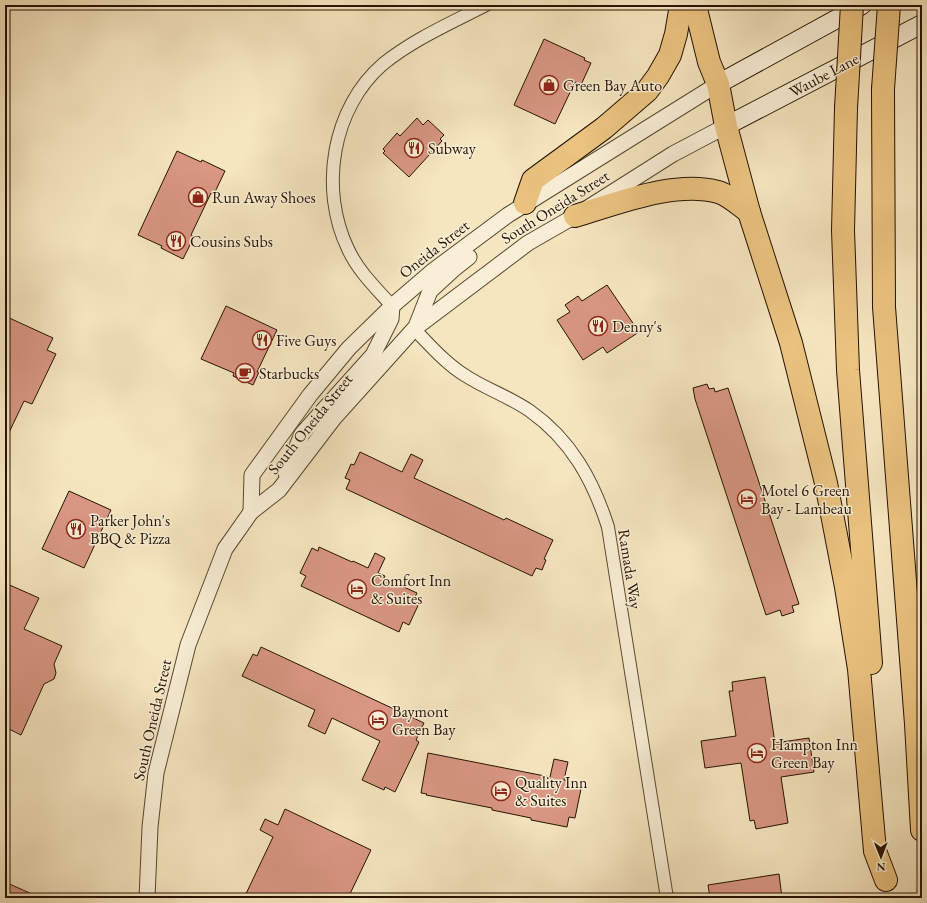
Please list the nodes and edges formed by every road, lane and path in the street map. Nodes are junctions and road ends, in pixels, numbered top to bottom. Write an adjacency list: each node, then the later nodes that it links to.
1 (486, 5): 13 (street)
2 (681, 5): 10 (highway)
3 (695, 5): 8 (highway)
4 (852, 5): 18 (highway, bridge)
5 (863, 5): 8 (main road)
6 (889, 5): 17 (highway, bridge)
7 (922, 24): 9 (main road, Waube Lane)
8 (718, 84): 9 (highway); 10 (street, Oneida Street)
9 (726, 126): 11 (highway); 12 (street, South Oneida Street)
10 (525, 203): 13 (street, Oneida Street); 14 (street)
11 (749, 212): 12 (highway); 18 (highway)
12 (575, 216): 14 (street, South Oneida Street)
13 (392, 306): 15 (street); 16 (street, Oneida Street)
14 (414, 329): 15 (street, South Oneida Street); 20 (street, Ramada Way)
15 (279, 490): 16 (street, South Oneida Street)
16 (251, 512): 19 (street, South Oneida Street)
17 (922, 830)
18 (886, 889)
19 (147, 898)
20 (667, 898)

